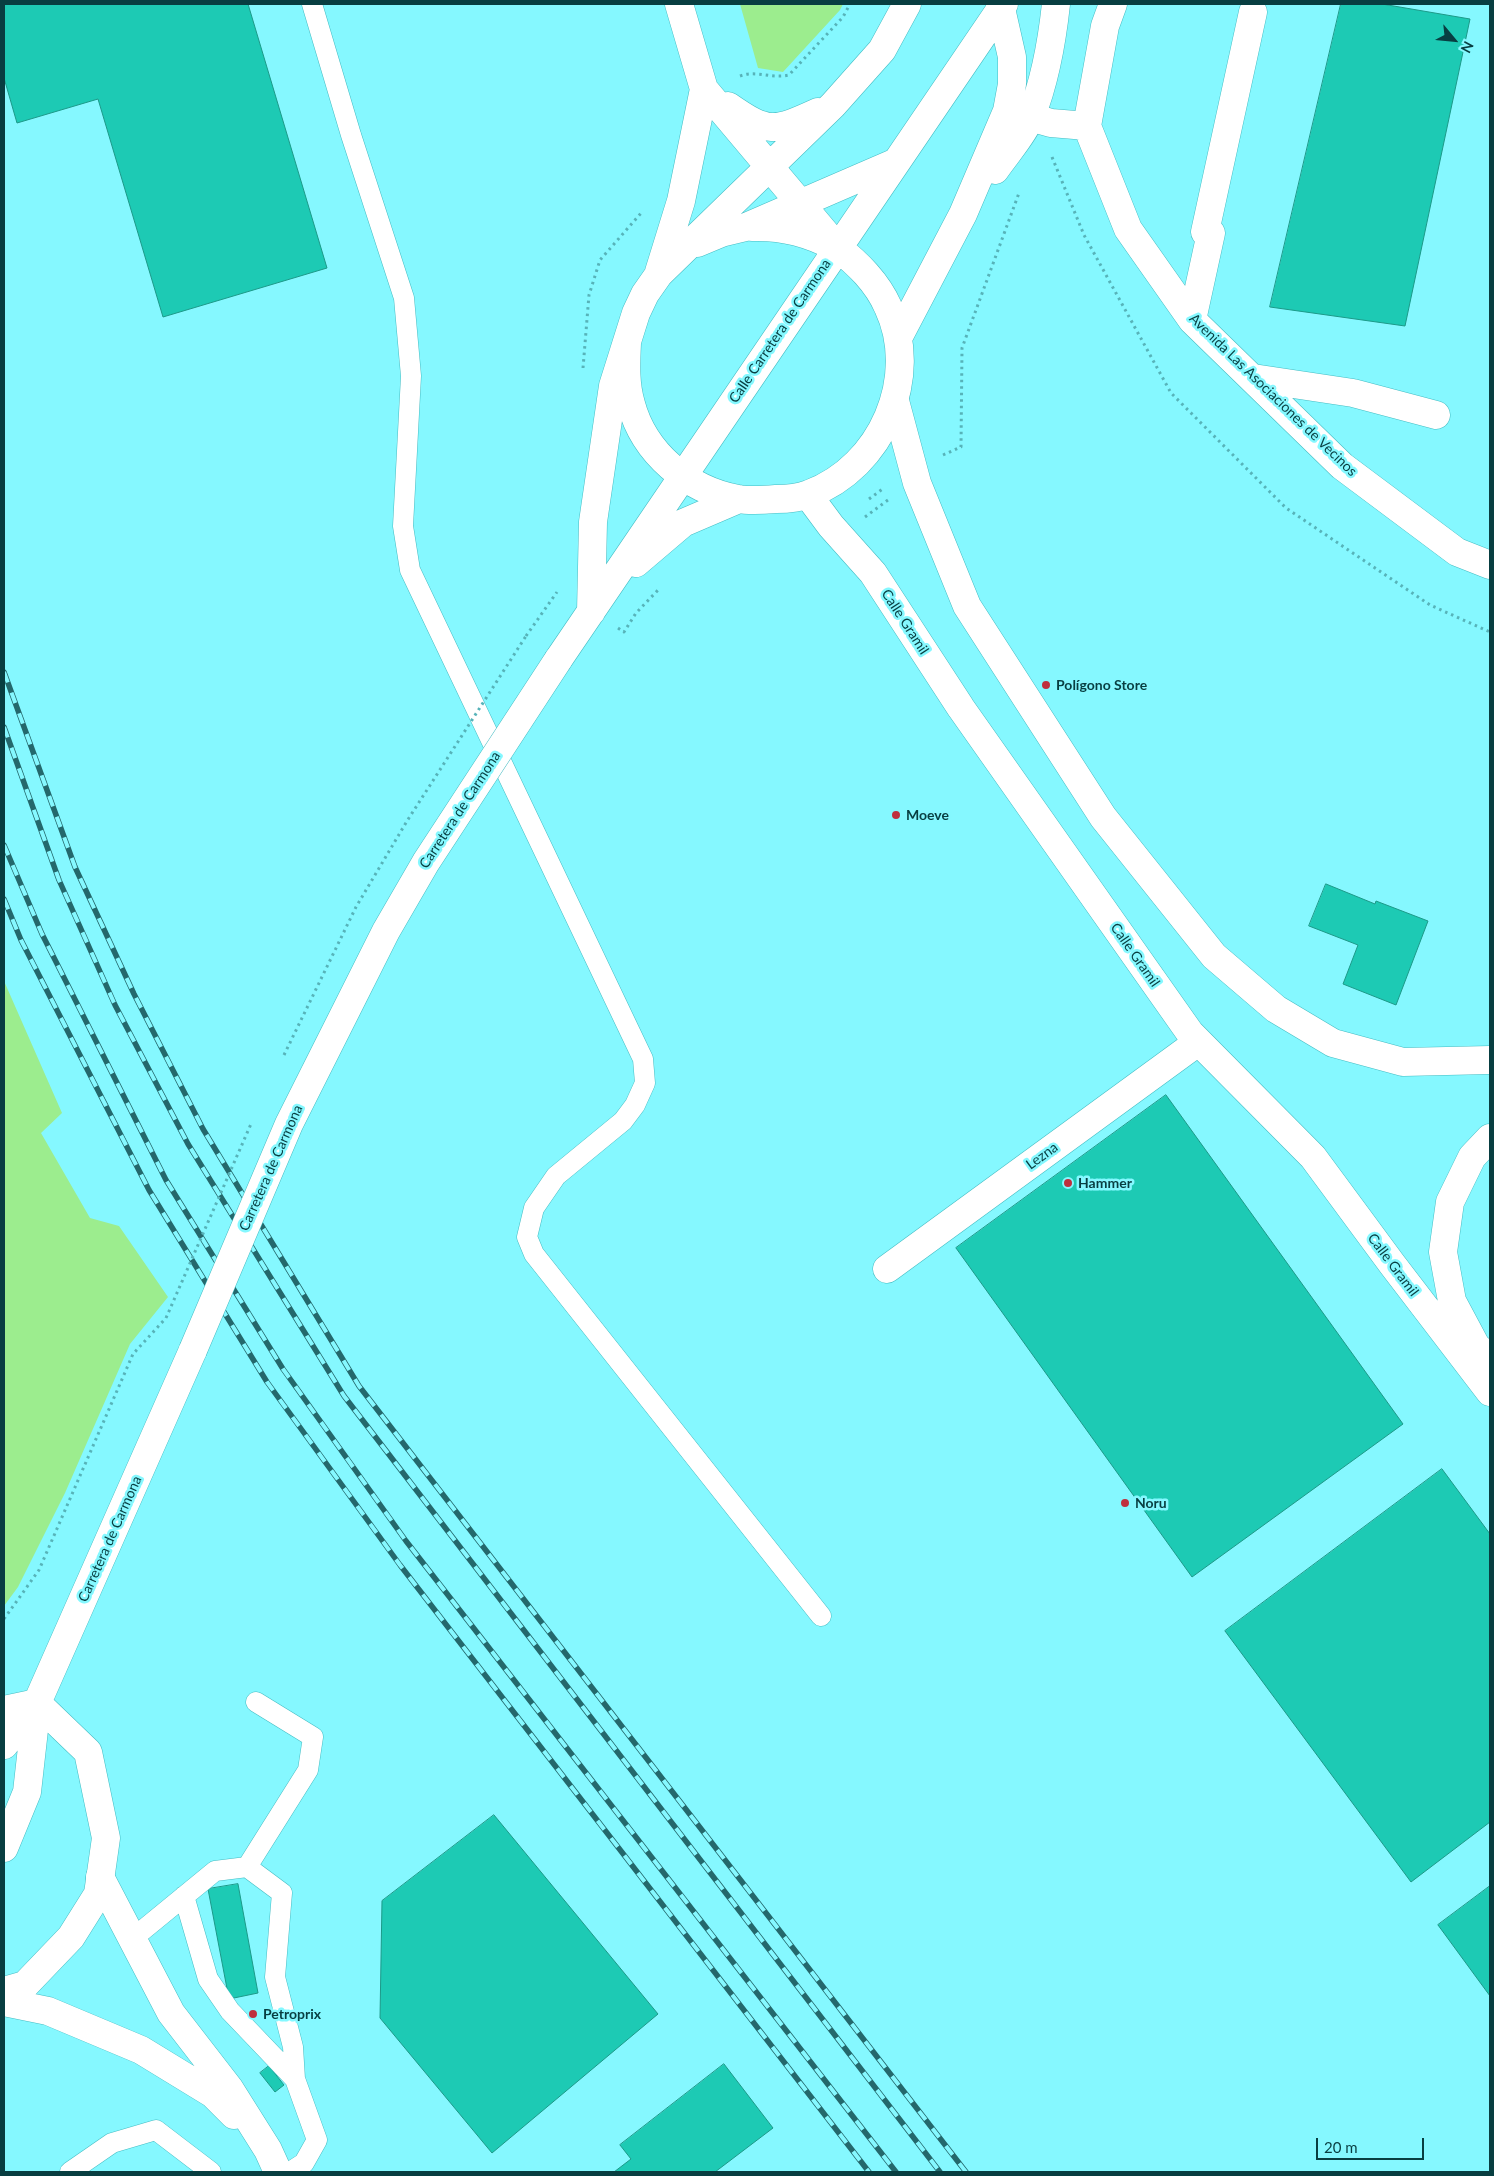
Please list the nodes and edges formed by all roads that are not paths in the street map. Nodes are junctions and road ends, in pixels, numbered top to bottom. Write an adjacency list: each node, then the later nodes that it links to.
1 (312, 4): 37 (lane)
2 (679, 4): 8 (street)
3 (907, 4): 9 (street)
4 (1056, 4): 10 (street)
5 (1113, 4): 11 (street)
6 (1001, 5): 12 (street, Calle Carretera de Carmona); 15 (street)
7 (1253, 12): 19 (street)
8 (704, 89): 9 (street); 13 (street); 18 (street)
9 (833, 105): 13 (street)
10 (1030, 118): 11 (street); 15 (street)
11 (1087, 126): 19 (street, Avenida Las Asociaciones de Vecinos)
12 (894, 163): 14 (street); 17 (street, Calle Carretera de Carmona)
13 (769, 167): 14 (street); 18 (street)
14 (800, 203): 16 (street); 17 (street)
15 (963, 214): 20 (street)
16 (746, 227): 17 (street); 18 (street)
17 (837, 247): 20 (street); 25 (street, Calle Carretera de Carmona)
18 (659, 274): 21 (street)
19 (1192, 320): 22 (street, Avenida Las Asociaciones de Vecinos)
20 (898, 338): 23 (street)
21 (626, 344): 25 (street); 29 (street)
22 (1253, 378): 24 (street); 28 (street, Avenida Las Asociaciones de Vecinos)
23 (895, 401): 26 (street); 32 (street)
24 (1436, 415)
25 (682, 476): 27 (street); 29 (street, Calle Carretera de Carmona)
26 (808, 495): 27 (street); 31 (street, Calle Gramil)
27 (739, 499): 29 (street)
28 (1490, 565)
29 (598, 603): 30 (street, Calle Carretera de Carmona)
30 (558, 660): 39 (street, Carretera de Carmona, bridge)
31 (1198, 1042): 34 (street, Lezna); 35 (street, Calle Gramil)
32 (1490, 1060)
33 (1490, 1138): 35 (street)
34 (886, 1269)
35 (1476, 1353): 36 (street, Calle Gramil)
36 (1490, 1392)
37 (821, 1616)
38 (256, 1702): 43 (lane)
39 (37, 1703): 40 (street); 41 (street, Carretera de Carmona); 42 (street, Carretera de Carmona); 44 (street)
40 (4, 1710)
41 (4, 1744)
42 (4, 1848)
43 (247, 1868): 45 (lane); 49 (lane)
44 (100, 1877): 46 (street); 47 (street)
45 (184, 1896): 46 (lane); 49 (lane)
46 (132, 1939): 50 (street)
47 (4, 1991)
48 (4, 2002): 50 (street)
49 (296, 2079): 53 (lane)
50 (273, 2161)
51 (70, 2172): 52 (lane)
52 (211, 2172)
53 (290, 2172)

